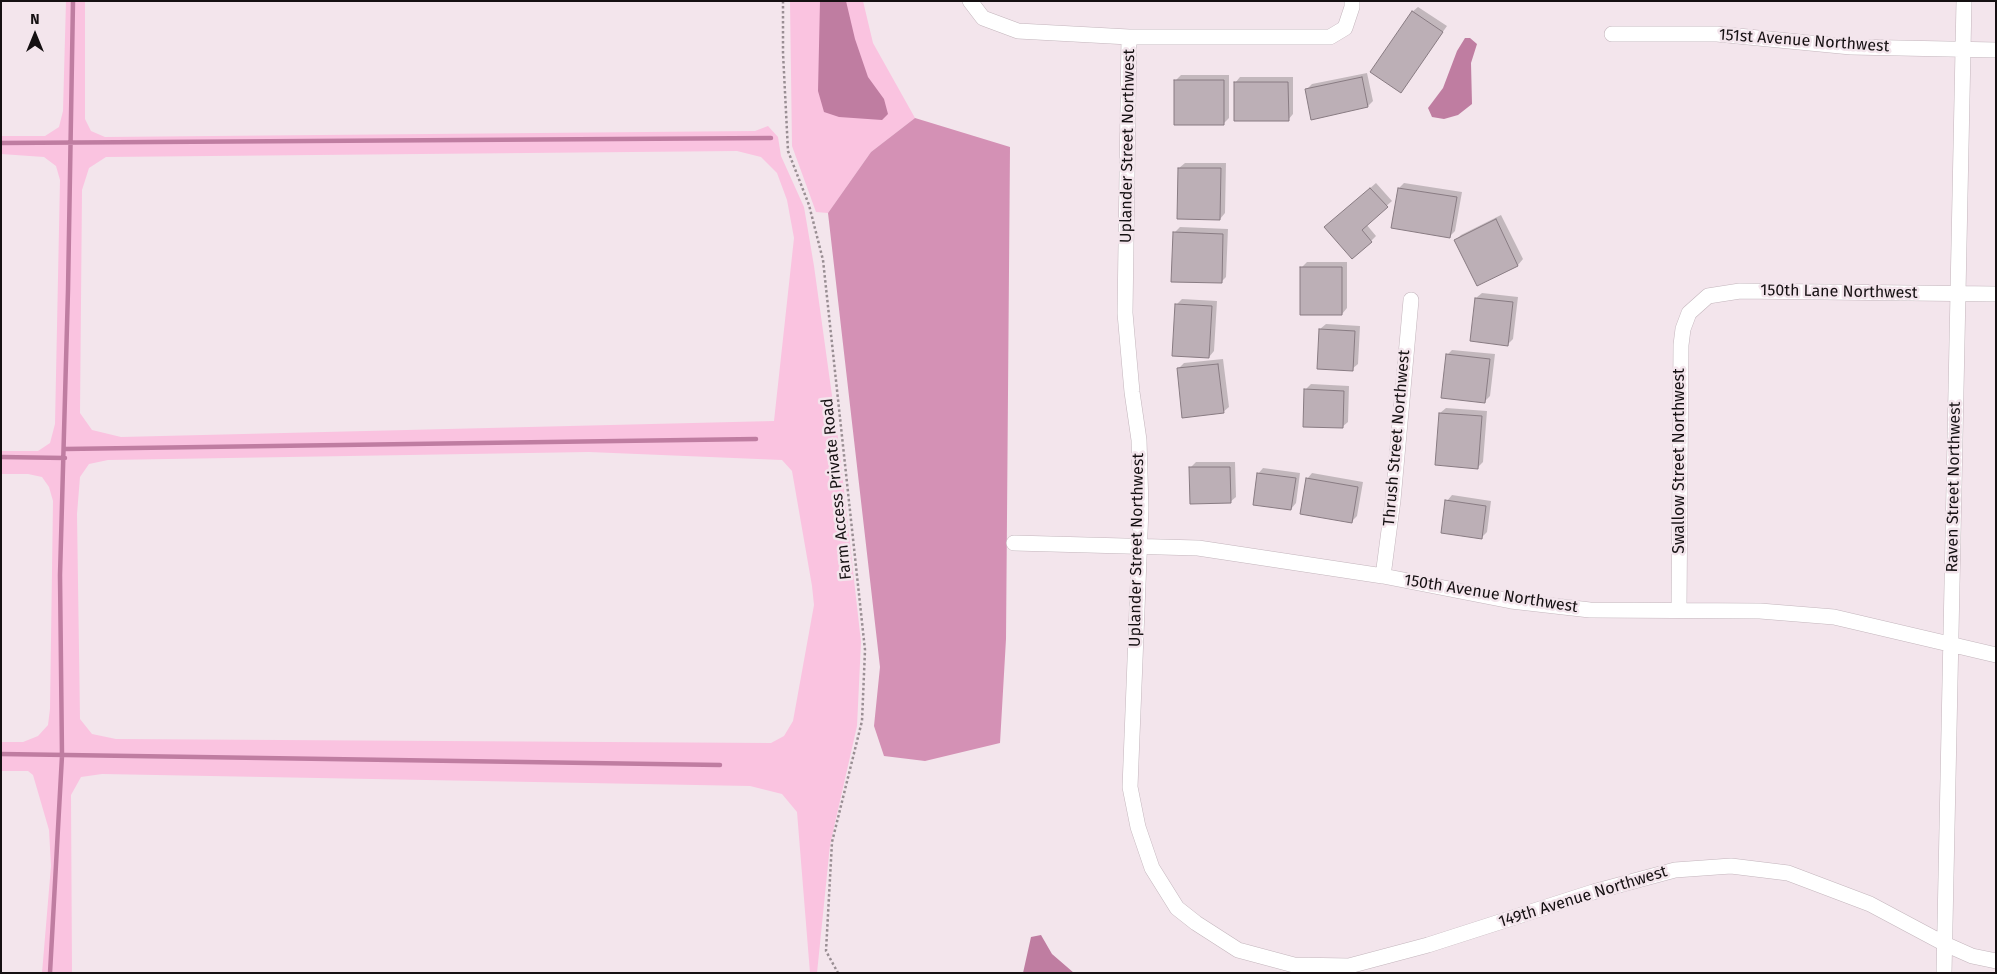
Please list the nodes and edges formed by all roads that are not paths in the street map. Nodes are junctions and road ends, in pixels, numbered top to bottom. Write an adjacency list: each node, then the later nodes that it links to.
1 (970, 1): 5 (street)
2 (1352, 1): 5 (street)
3 (1964, 1): 6 (street, Raven Street Northwest)
4 (1612, 34): 6 (street, 151st Avenue Northwest)
5 (1129, 37): 13 (street, Uplander Street Northwest)
6 (1963, 50): 7 (street, 151st Avenue Northwest); 8 (street, Raven Street Northwest)
7 (1996, 50)
8 (1957, 294): 9 (street, 150th Lane Northwest); 11 (street, 150th Lane Northwest); 16 (street, Raven Street Northwest)
9 (1996, 294)
10 (1411, 300): 14 (street, Thrush Street Northwest)
11 (1689, 313): 15 (street, Swallow Street Northwest)
12 (1014, 543): 13 (street, 150th Avenue Northwest)
13 (1139, 546): 14 (street, 150th Avenue Northwest); 18 (street, Uplander Street Northwest)
14 (1383, 576): 15 (street, 150th Avenue Northwest)
15 (1679, 610): 16 (street, 150th Avenue Northwest)
16 (1951, 646): 17 (street, 150th Avenue Northwest); 19 (street, Raven Street Northwest)
17 (1996, 655)
18 (1196, 923): 19 (street, 149th Avenue Northwest)
19 (1945, 944): 20 (street, 149th Avenue Northwest); 21 (street, Raven Street Northwest)
20 (1996, 961)
21 (1944, 973)

